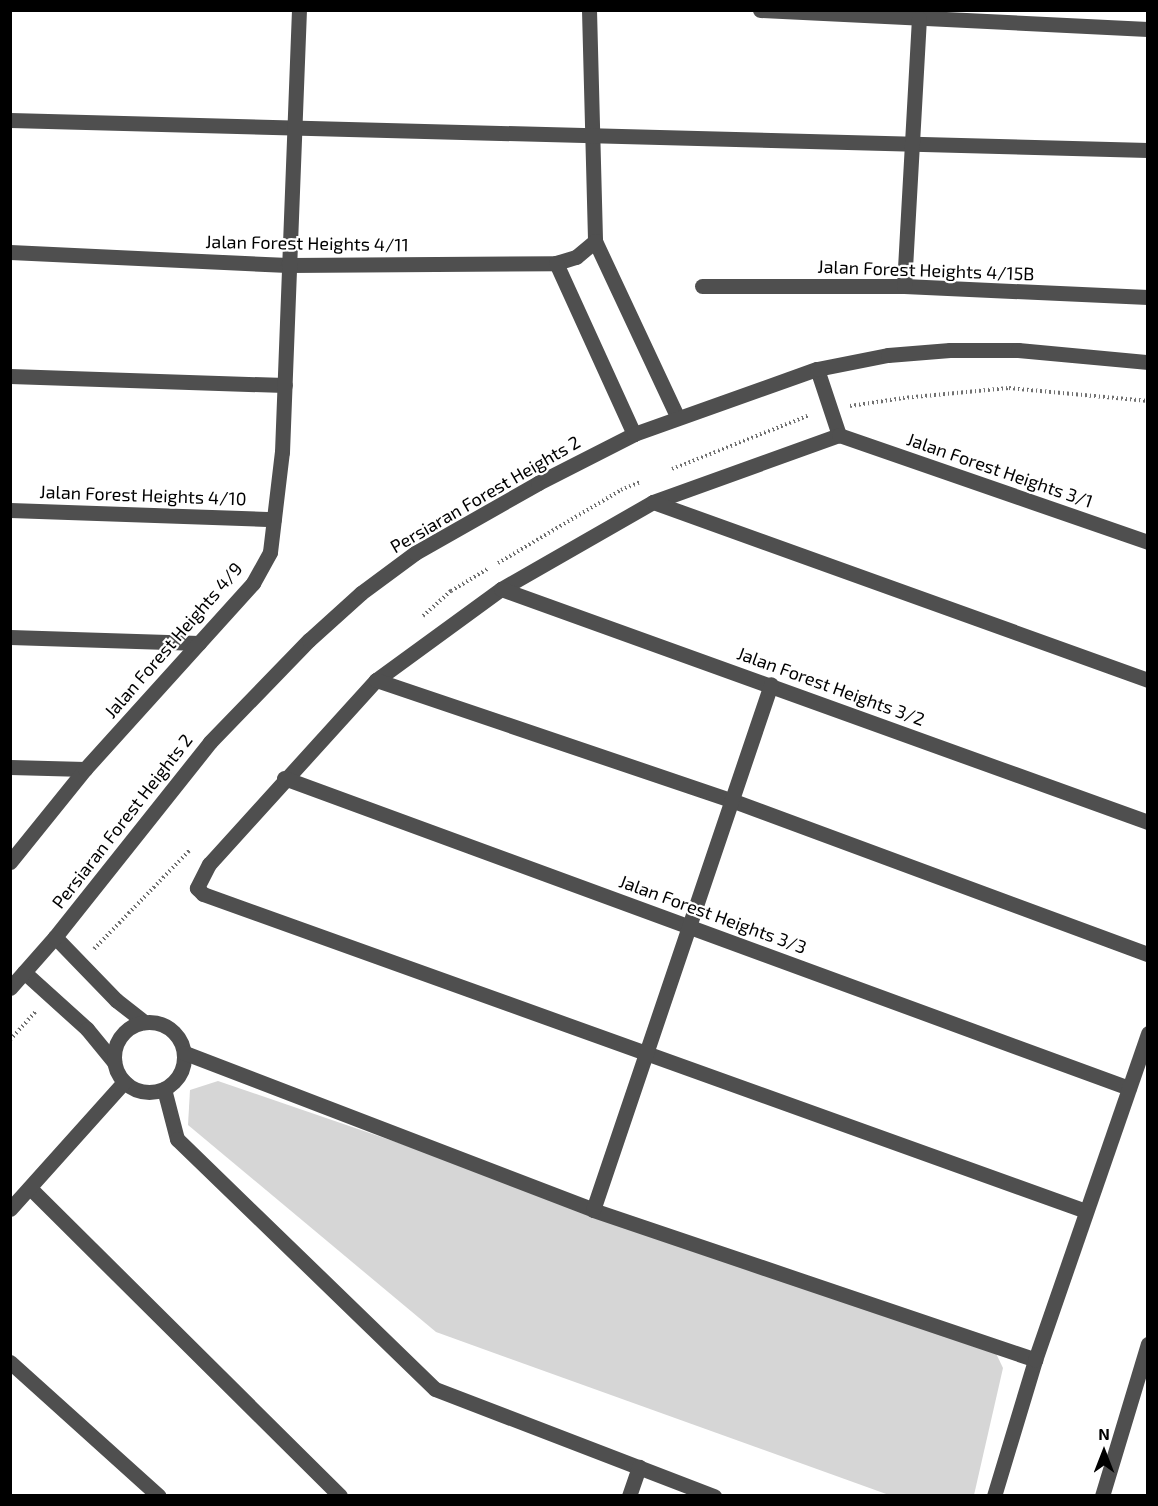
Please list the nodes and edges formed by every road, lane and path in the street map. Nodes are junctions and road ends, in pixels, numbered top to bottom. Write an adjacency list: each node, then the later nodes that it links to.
1 (299, 10): 7 (street, Jalan Forest Heights 4/9)
2 (589, 10): 8 (street)
3 (760, 10): 4 (street)
4 (919, 18): 5 (street); 9 (street)
5 (1148, 29)
6 (10, 120): 7 (street)
7 (293, 128): 8 (street); 14 (street, Jalan Forest Heights 4/9)
8 (591, 135): 9 (street); 11 (street)
9 (912, 143): 10 (street); 16 (street)
10 (1148, 150)
11 (595, 241): 13 (street, Jalan Forest Heights 4/11); 22 (street)
12 (10, 252): 14 (street, Jalan Forest Heights 4/11)
13 (556, 263): 14 (street, Jalan Forest Heights 4/11); 23 (street)
14 (288, 265): 21 (street, Jalan Forest Heights 4/9)
15 (702, 286): 16 (street, Jalan Forest Heights 4/15B)
16 (904, 286): 17 (street, Jalan Forest Heights 4/15B)
17 (1148, 297)
18 (1148, 362): 19 (street, Persiaran Forest Heights 2)
19 (818, 369): 22 (street, Persiaran Forest Heights 2); 24 (street)
20 (10, 376): 21 (street)
21 (285, 385): 27 (street, Jalan Forest Heights 4/9)
22 (678, 418): 23 (street, Persiaran Forest Heights 2)
23 (634, 434): 42 (street, Persiaran Forest Heights 2)
24 (839, 435): 25 (street); 28 (street, Jalan Forest Heights 3/1)
25 (653, 502): 29 (street); 33 (street)
26 (10, 510): 27 (street, Jalan Forest Heights 4/10)
27 (274, 519): 31 (street, Jalan Forest Heights 4/9)
28 (1148, 542)
29 (501, 589): 32 (street); 34 (street, Jalan Forest Heights 3/2)
30 (10, 637): 31 (street)
31 (199, 643): 36 (street, Jalan Forest Heights 4/9)
32 (376, 680): 37 (street); 38 (street)
33 (1148, 680)
34 (771, 684): 38 (street); 39 (street, Jalan Forest Heights 3/2)
35 (10, 767): 36 (street)
36 (85, 769): 40 (street, Jalan Forest Heights 4/9)
37 (284, 778): 41 (street, Jalan Forest Heights 3/3); 49 (street)
38 (731, 800): 41 (street); 43 (street)
39 (1148, 822)
40 (10, 862)
41 (689, 926): 49 (street); 52 (street, Jalan Forest Heights 3/3)
42 (55, 937): 44 (street, Persiaran Forest Heights 2); 46 (street)
43 (1148, 954)
44 (24, 972): 45 (street, Persiaran Forest Heights 2); 50 (street)
45 (10, 988)
46 (144, 1022): 48 (street); 50 (street)
47 (1148, 1033): 52 (street)
48 (185, 1053): 53 (street); 56 (street)
49 (646, 1053): 56 (street); 57 (street)
50 (114, 1062): 51 (street)
51 (124, 1082): 53 (street); 54 (street)
52 (1129, 1088): 57 (street)
53 (164, 1089): 62 (street)
54 (30, 1188): 55 (street); 64 (street)
55 (10, 1209)
56 (593, 1210): 59 (street)
57 (1086, 1211): 59 (street)
58 (1148, 1344): 61 (street)
59 (1035, 1360): 67 (street)
60 (10, 1362): 63 (street)
61 (1144, 1366): 68 (street)
62 (639, 1467): 65 (street); 66 (street)
63 (159, 1496)
64 (340, 1496)
65 (629, 1496)
66 (714, 1496)
67 (994, 1496)
68 (1102, 1496)

